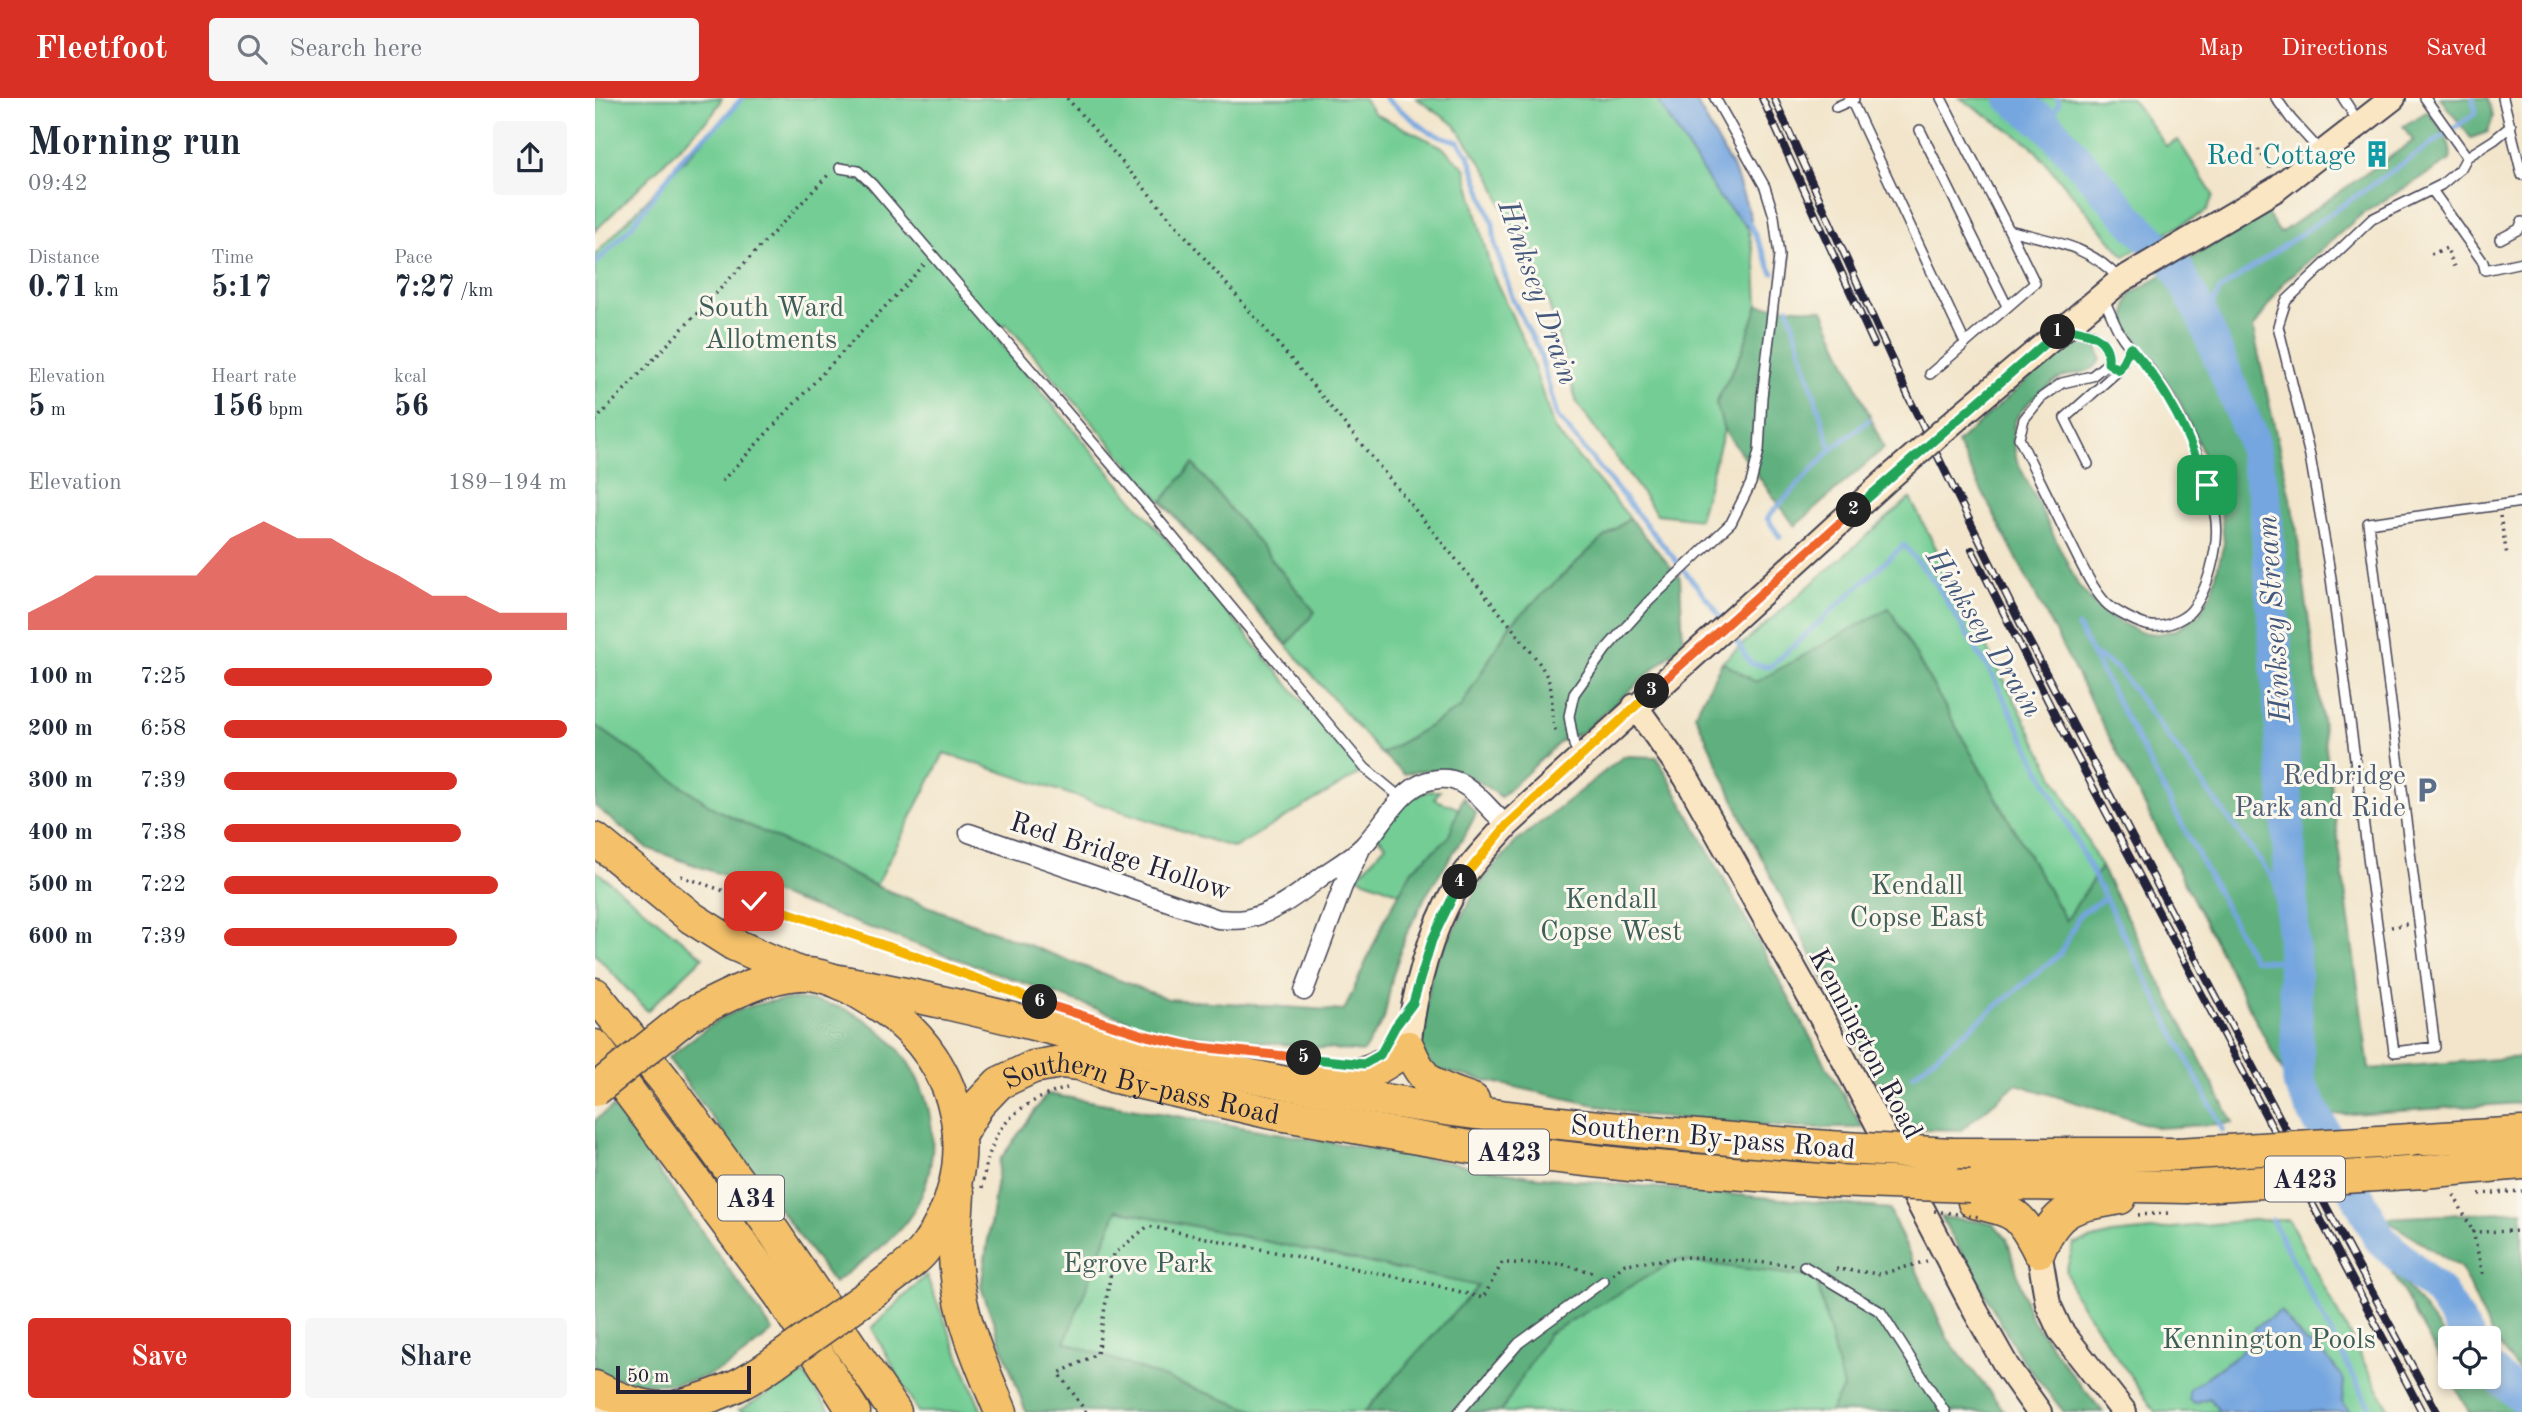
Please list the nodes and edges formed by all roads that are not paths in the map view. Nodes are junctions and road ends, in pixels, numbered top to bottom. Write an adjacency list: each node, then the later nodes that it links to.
1 (1715, 98): 33 (lane)
2 (1941, 98): 19 (lane)
3 (2276, 98): 13 (lane)
4 (2343, 98): 10 (lane)
5 (2393, 98): 10 (street)
6 (2503, 98): 11 (lane)
7 (1853, 99): 9 (lane); 25 (lane)
8 (2428, 102): 14 (lane)
9 (1836, 107)
10 (2360, 125): 13 (street)
11 (2511, 126): 14 (lane); 16 (lane)
12 (1920, 130): 23 (lane)
13 (2322, 154): 22 (street)
14 (2467, 157): 17 (lane)
15 (841, 169): 34 (lane)
16 (2522, 175)
17 (2432, 191): 21 (lane); 31 (lane)
18 (2522, 222): 20 (lane)
19 (2008, 230): 22 (lane); 23 (lane)
20 (2500, 239)
21 (2522, 262)
22 (2118, 283): 24 (street); 26 (lane)
23 (2007, 306): 25 (lane)
24 (2060, 330): 27 (lane); 32 (street, bridge)
25 (1965, 343): 29 (lane)
26 (2130, 347): 27 (lane); 28 (lane)
27 (2108, 363): 28 (lane)
28 (2119, 370): 30 (lane)
29 (1930, 374)
30 (2088, 464)
31 (2522, 502)
32 (1635, 706): 33 (street); 67 (street, Kennington Road)
33 (1579, 760): 35 (street)
34 (1400, 797): 35 (street, Red Bridge Hollow); 38 (street, Red Bridge Hollow)
35 (1507, 825): 44 (street)
36 (969, 833): 38 (street, Red Bridge Hollow)
37 (595, 839): 39 (highway)
38 (1363, 846): 41 (street, Red Bridge Hollow)
39 (801, 974): 40 (highway, Southern By-pass Road); 47 (highway, bridge)
40 (833, 980): 45 (highway, Southern By-pass Road / A423); 50 (highway)
41 (1304, 990)
42 (595, 993): 63 (highway, A34)
43 (595, 1045): 62 (highway, A34)
44 (1408, 1047): 45 (highway); 48 (highway)
45 (1248, 1075): 48 (highway, Southern By-pass Road / A423)
46 (1115, 1077): 50 (highway, Southern By-pass Road / A423); 54 (highway, Southern By-pass Road / A423, bridge); 55 (highway)
47 (595, 1090)
48 (1532, 1121): 49 (highway, Southern By-pass Road / A423, bridge)
49 (2522, 1133)
50 (959, 1136): 52 (highway)
51 (2522, 1163): 53 (highway, Southern By-pass Road / A423, bridge)
52 (958, 1173): 55 (highway); 60 (highway, bridge)
53 (2186, 1187): 54 (highway, Southern By-pass Road / A423); 56 (highway)
54 (1972, 1194): 56 (highway)
55 (957, 1231): 64 (highway)
56 (2039, 1251): 68 (street)
57 (1804, 1266): 66 (lane)
58 (1607, 1279): 65 (lane)
59 (595, 1387): 60 (highway)
60 (667, 1409): 61 (street)
61 (595, 1410)
62 (854, 1412)
63 (895, 1412)
64 (1001, 1412)
65 (1459, 1412)
66 (1945, 1412)
67 (2039, 1412)
68 (2124, 1412)

